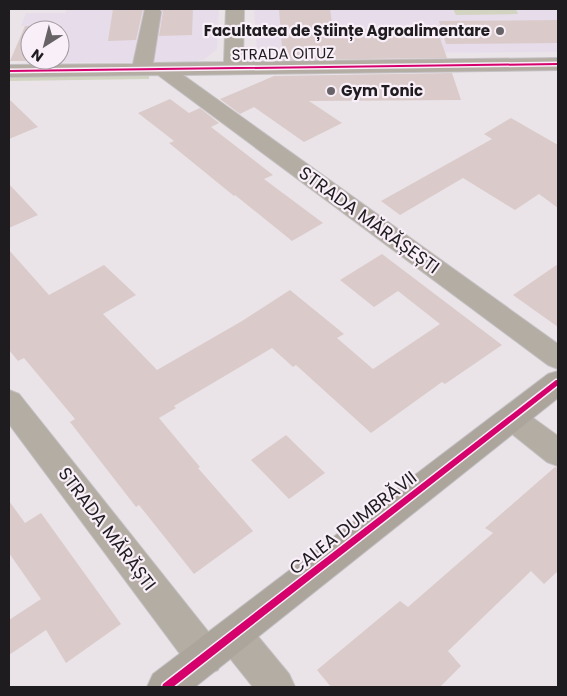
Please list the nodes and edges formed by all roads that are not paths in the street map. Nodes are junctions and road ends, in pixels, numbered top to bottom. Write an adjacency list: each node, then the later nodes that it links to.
1 (235, 9): 4 (street)
2 (152, 12): 5 (street)
3 (558, 64): 4 (street, STRADA OITUZ)
4 (225, 68): 7 (street, STRADA OITUZ)
5 (142, 69): 6 (street, STRADA OITUZ); 7 (street, STRADA OITUZ)
6 (9, 71)
7 (171, 75): 8 (street, STRADA OITUZ); 9 (street, STRADA MĂRĂȘEȘTI)
8 (9, 85)
9 (558, 358)
10 (558, 382): 12 (main road, CALEA DUMBRĂVII)
11 (9, 402): 15 (street, STRADA MĂRĂȘTI)
12 (512, 418): 13 (street); 14 (main road, CALEA DUMBRĂVII)
13 (558, 453)
14 (234, 635): 15 (main road, CALEA DUMBRĂVII); 17 (street)
15 (205, 657): 16 (main road, CALEA DUMBRĂVII)
16 (166, 687)
17 (276, 687)

